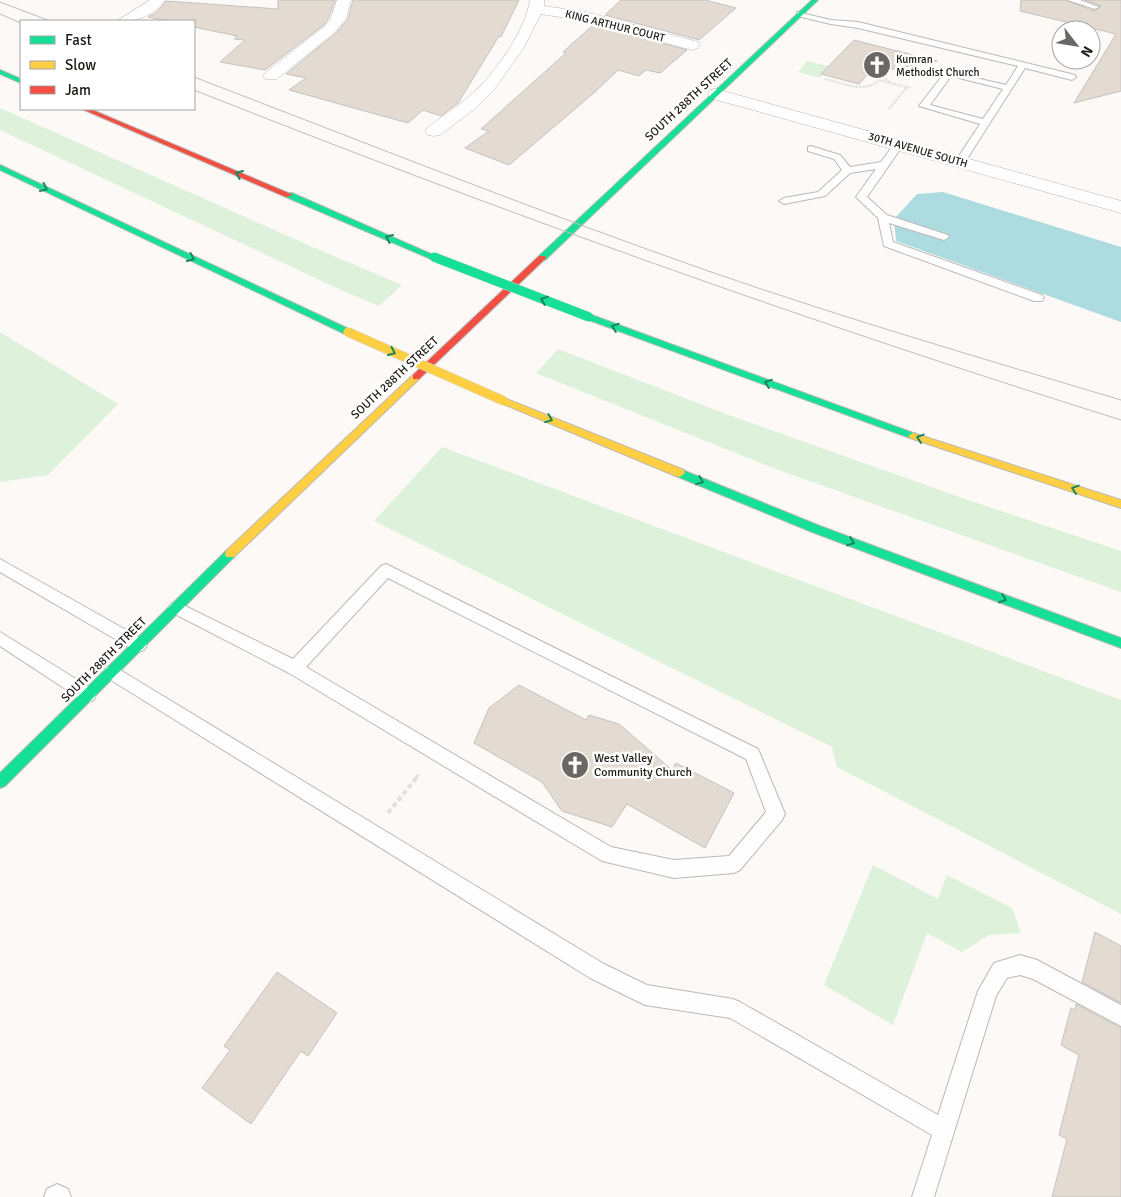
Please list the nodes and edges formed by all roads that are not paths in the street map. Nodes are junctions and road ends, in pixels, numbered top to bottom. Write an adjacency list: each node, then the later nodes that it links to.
1 (158, 0): 8 (street)
2 (344, 0): 12 (street)
3 (814, 0): 7 (main road, SOUTH 288TH STREET)
4 (1071, 0): 6 (lane)
5 (537, 4): 9 (street, KING ARTHUR COURT); 19 (street, KING ARTHUR COURT)
6 (1094, 8)
7 (800, 14): 10 (lane); 16 (main road, SOUTH 288TH STREET)
8 (127, 20)
9 (692, 46)
10 (1023, 65): 13 (lane); 15 (lane)
11 (0, 72): 14 (main road)
12 (271, 76)
13 (1072, 77)
14 (20, 82)
15 (1008, 88): 18 (lane); 18 (lane)
16 (716, 94): 20 (street, 30TH AVENUE SOUTH); 33 (main road, SOUTH 288TH STREET)
17 (87, 110): 31 (main road, one-way to 17, bridge)
18 (986, 123): 22 (lane)
19 (434, 131)
20 (898, 145): 22 (street, 30TH AVENUE SOUTH); 23 (lane)
21 (812, 149): 25 (lane)
22 (960, 162): 27 (street, 30TH AVENUE SOUTH)
23 (883, 165): 25 (lane); 28 (lane)
24 (0, 167): 35 (main road, one-way to 35, bridge)
25 (847, 170): 26 (lane)
26 (784, 201)
27 (1121, 207)
28 (883, 217): 29 (lane); 30 (lane)
29 (944, 237)
30 (1038, 298)
31 (1121, 504)
32 (0, 565): 36 (lane)
33 (176, 608): 36 (main road, SOUTH 288TH STREET); 37 (lane)
34 (0, 638): 39 (lane)
35 (1121, 643)
36 (139, 645): 38 (main road, SOUTH 288TH STREET)
37 (295, 668): 37 (lane)
38 (112, 672): 39 (main road, SOUTH 288TH STREET); 42 (lane)
39 (88, 695): 40 (main road, SOUTH 288TH STREET)
40 (0, 782)
41 (1121, 1016): 42 (lane)
42 (944, 1130): 45 (lane)
43 (55, 1197): 44 (lane)
44 (60, 1197)
45 (923, 1197)

